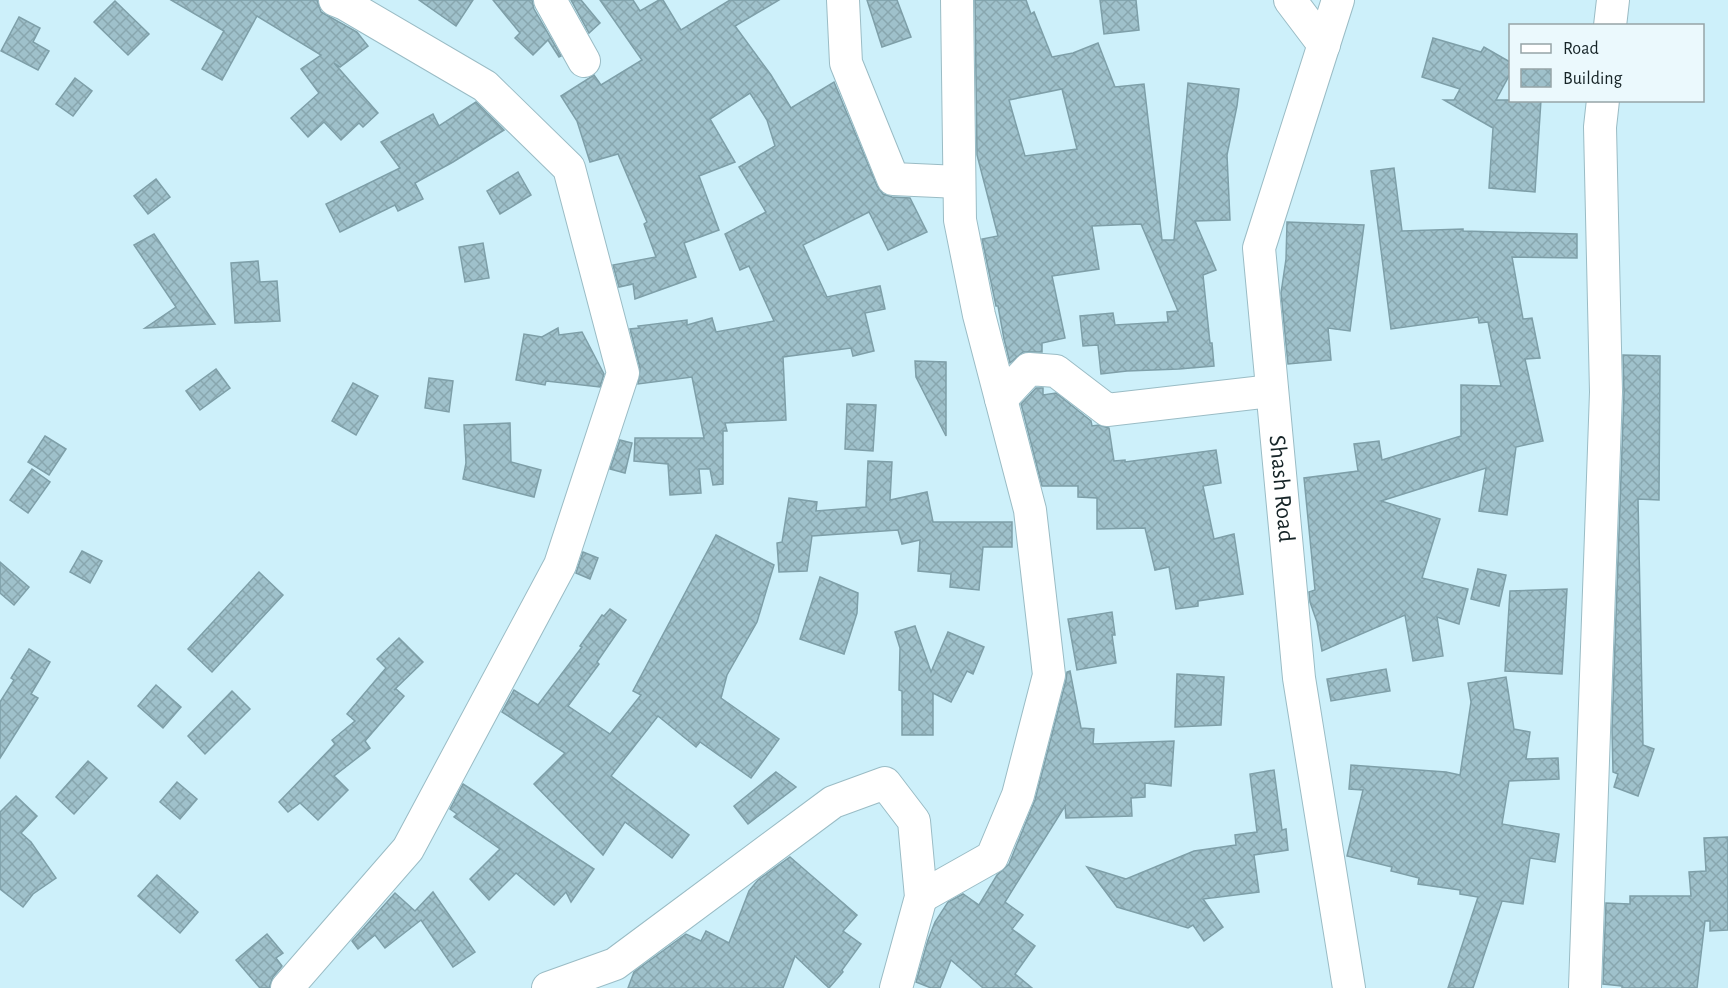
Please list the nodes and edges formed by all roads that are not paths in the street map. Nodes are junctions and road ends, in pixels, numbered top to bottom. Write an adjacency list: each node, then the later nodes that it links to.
1 (336, 0): 17 (street)
2 (550, 0): 10 (street)
3 (843, 0): 12 (street)
4 (957, 0): 12 (street)
5 (1290, 0): 9 (street)
6 (1338, 0): 9 (street, Shash Road)
7 (1613, 0): 8 (street)
8 (1610, 24)
9 (1324, 45): 13 (street, Shash Road)
10 (584, 61)
11 (1603, 102): 21 (street)
12 (959, 182): 14 (street)
13 (1272, 391): 14 (street); 20 (street, Shash Road)
14 (1001, 399): 15 (street)
15 (921, 897): 16 (street); 19 (street)
16 (607, 976): 18 (street)
17 (287, 988)
18 (548, 988)
19 (896, 988)
20 (1349, 988)
21 (1585, 988)

